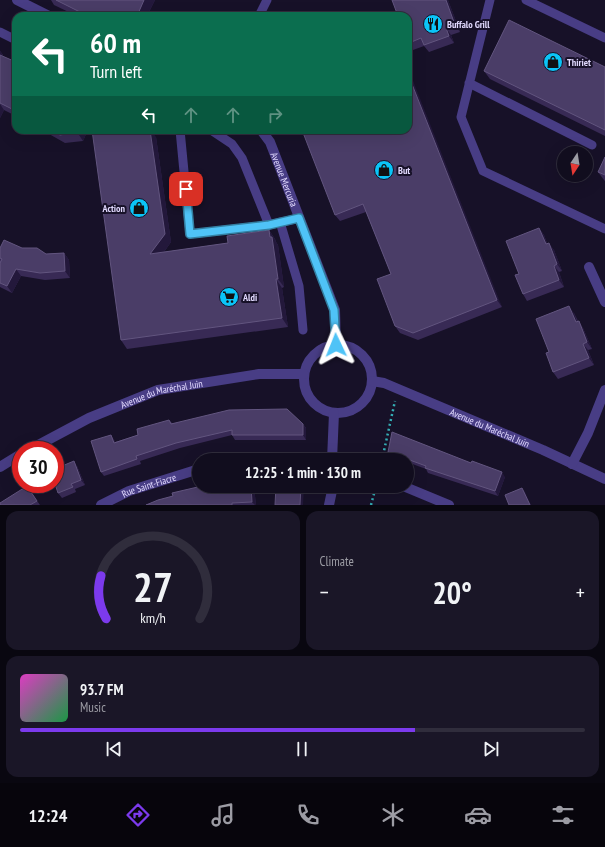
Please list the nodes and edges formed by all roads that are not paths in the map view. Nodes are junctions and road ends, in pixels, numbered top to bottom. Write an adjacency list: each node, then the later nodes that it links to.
1 (17, 0): 5 (street)
2 (267, 0): 6 (lane)
3 (490, 0): 10 (lane)
4 (526, 0): 9 (lane)
5 (41, 12)
6 (262, 12)
7 (0, 32): 8 (lane)
8 (12, 38)
9 (605, 38)
10 (469, 83): 14 (lane); 18 (lane)
11 (180, 134): 17 (lane)
12 (217, 134): 17 (lane)
13 (264, 134): 15 (street, Avenue Mercuria)
14 (592, 145)
15 (299, 218): 16 (lane); 22 (street, Avenue Mercuria)
16 (280, 222): 17 (lane); 21 (lane)
17 (269, 225)
18 (605, 229)
19 (588, 267): 20 (street)
20 (605, 302)
21 (303, 330)
22 (336, 345): 23 (street); 24 (street)
23 (304, 374): 26 (street); 27 (street, Avenue du Maréchal Juin)
24 (372, 381): 26 (street); 30 (street, Avenue du Maréchal Juin)
25 (605, 390): 30 (street)
26 (334, 413): 28 (street)
27 (46, 441)
28 (332, 453)
29 (12, 460): 31 (street)
30 (572, 464): 33 (street, Avenue du Maréchal Juin)
31 (0, 467)
32 (192, 471): 36 (street, Rue Saint-Fiacre)
33 (605, 479)
34 (414, 491): 38 (street)
35 (332, 493): 37 (street)
36 (101, 505)
37 (329, 505)
38 (449, 505)

